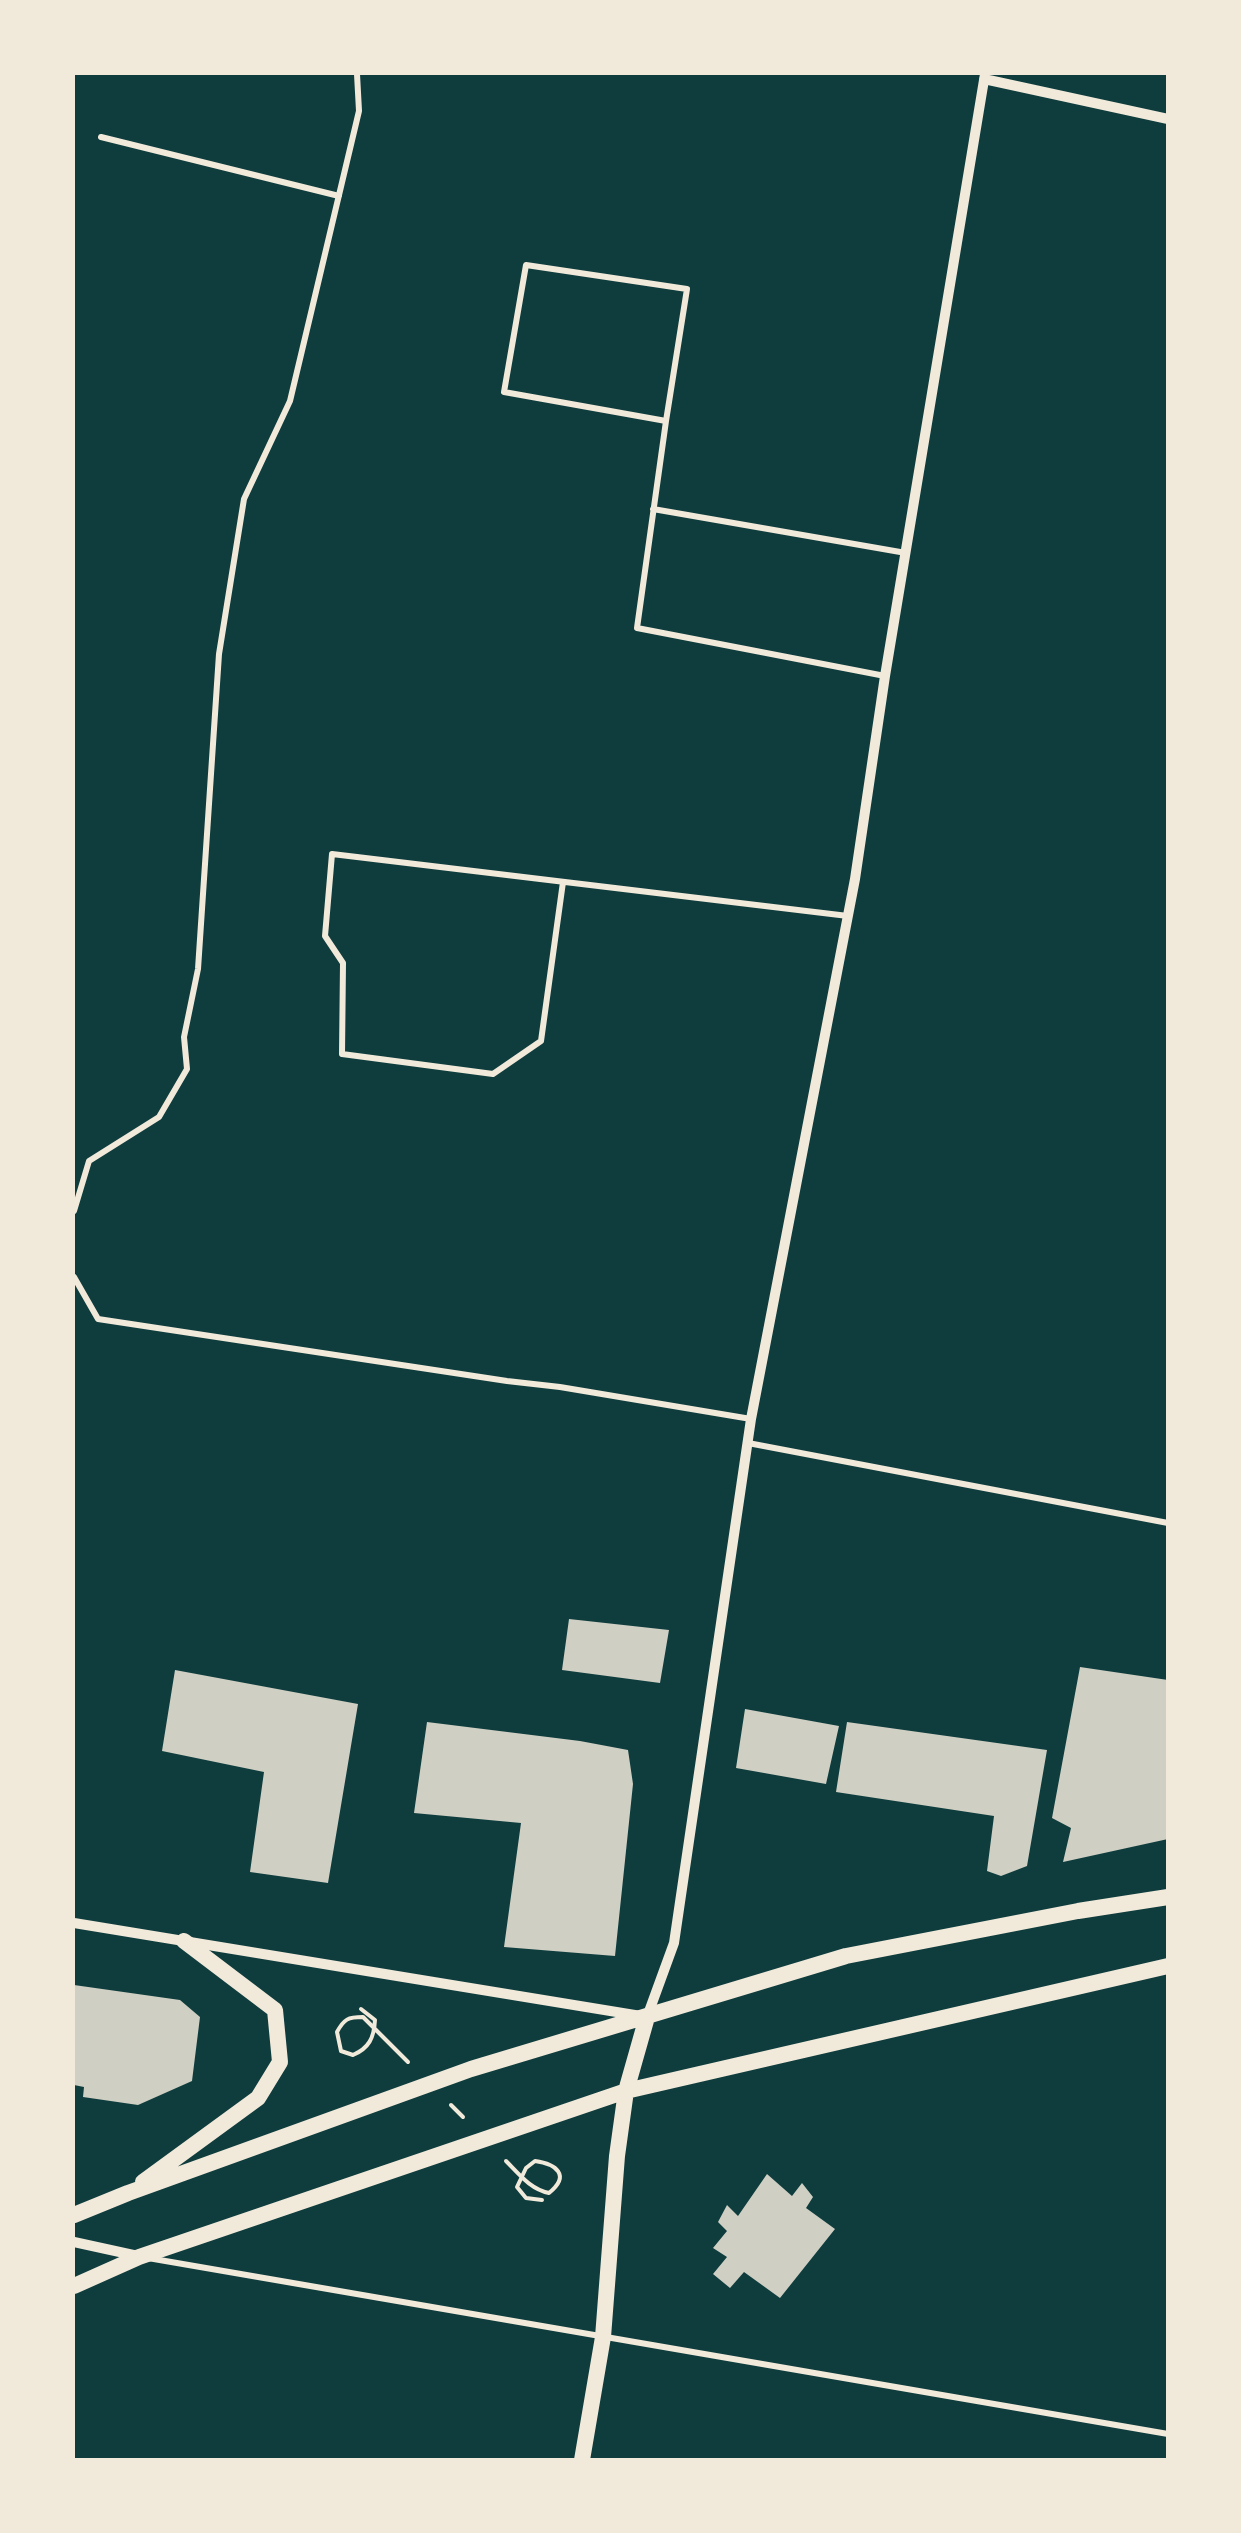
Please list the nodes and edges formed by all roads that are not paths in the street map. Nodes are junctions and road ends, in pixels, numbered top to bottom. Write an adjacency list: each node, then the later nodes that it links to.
1 (357, 74): 5 (street)
2 (984, 76): 3 (street); 8 (street)
3 (1167, 118)
4 (101, 136): 5 (street)
5 (339, 196): 12 (street)
6 (666, 421): 6 (street); 7 (street)
7 (653, 509): 8 (street); 9 (street)
8 (906, 553): 9 (street)
9 (885, 676): 11 (street)
10 (562, 882): 10 (street); 11 (street)
11 (848, 916): 14 (street)
12 (74, 1211)
13 (74, 1277): 14 (street)
14 (751, 1419): 15 (street)
15 (747, 1443): 16 (street); 21 (street)
16 (1167, 1523)
17 (1167, 1897): 21 (highway)
18 (74, 1923): 19 (street)
19 (184, 1941): 21 (street); 23 (highway)
20 (1167, 1966): 22 (highway)
21 (647, 2017): 22 (highway); 23 (highway)
22 (626, 2091): 26 (highway); 28 (highway)
23 (128, 2193): 24 (highway)
24 (74, 2216)
25 (74, 2242): 26 (street)
26 (139, 2257): 27 (highway); 28 (street)
27 (74, 2286)
28 (603, 2337): 29 (street); 30 (highway)
29 (1167, 2434)
30 (582, 2460)

